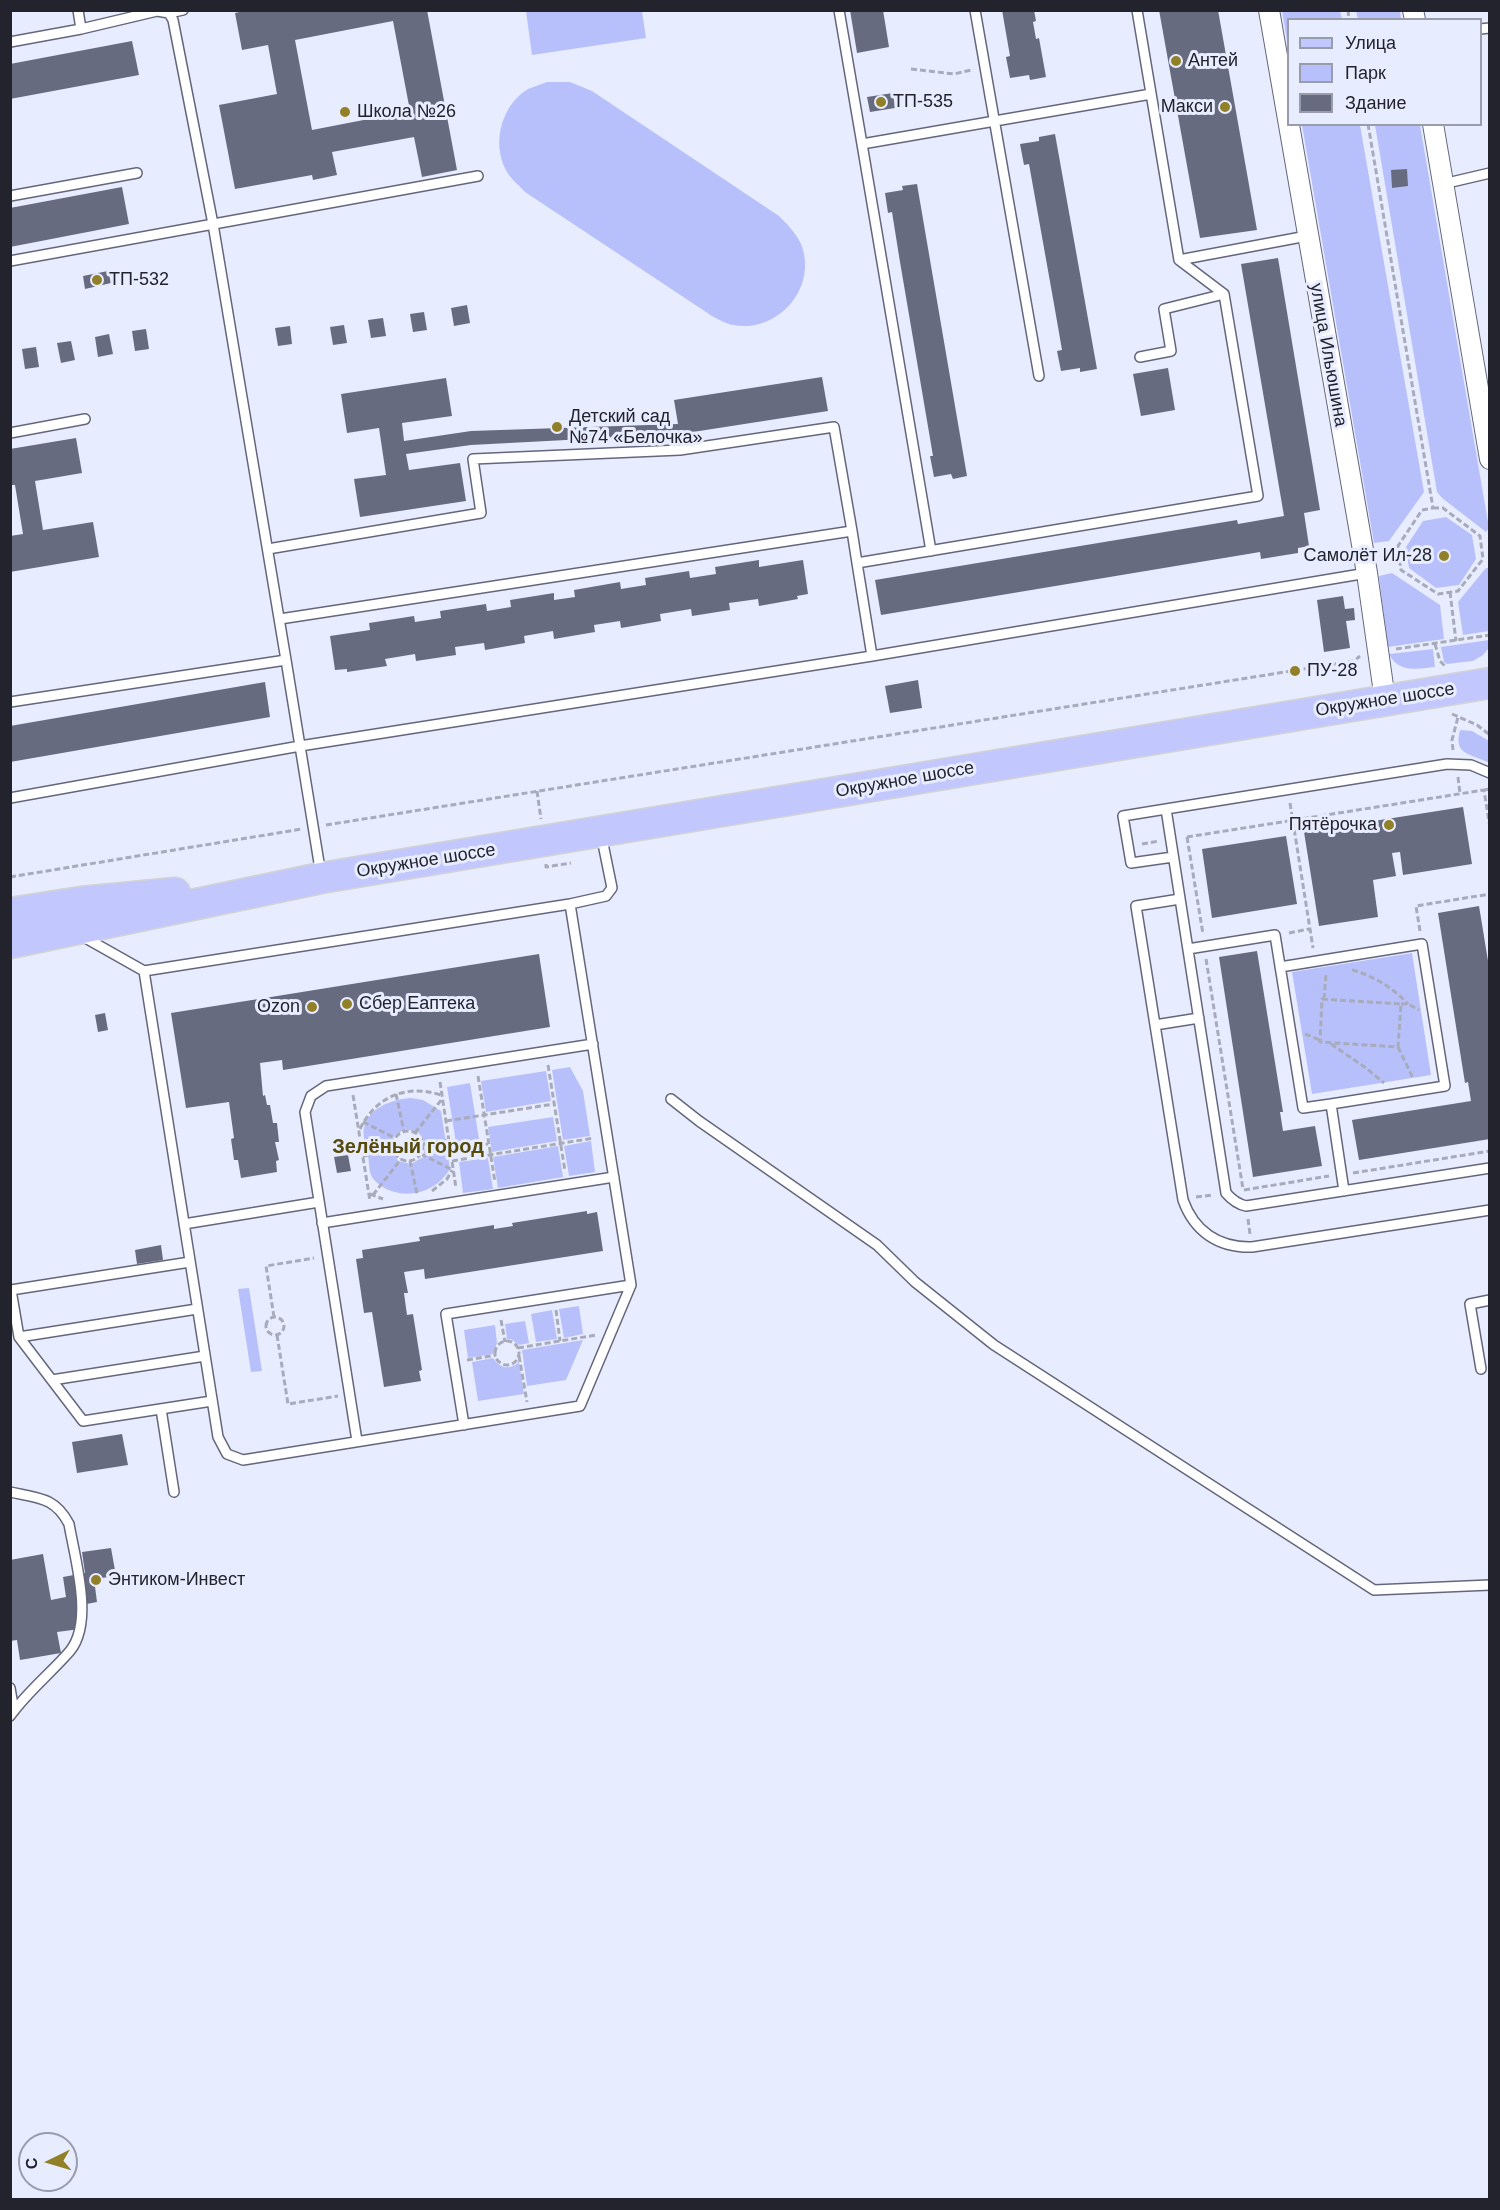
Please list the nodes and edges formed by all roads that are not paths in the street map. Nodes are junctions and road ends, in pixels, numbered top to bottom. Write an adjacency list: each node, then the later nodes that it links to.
1 (78, 10): 8 (lane)
2 (183, 10): 7 (lane)
3 (839, 10): 15 (lane)
4 (975, 10): 12 (lane)
5 (1137, 10): 10 (lane)
6 (1269, 10): 11 (street, улица Ильюшина)
7 (169, 13): 8 (lane); 21 (lane)
8 (81, 29): 9 (lane)
9 (10, 42)
10 (1151, 94): 12 (lane); 23 (lane)
11 (1287, 117)
12 (994, 122): 15 (lane); 27 (lane)
13 (1289, 126): 22 (street, улица Ильюшина)
14 (1433, 126): 19 (street)
15 (862, 144): 33 (lane)
16 (1490, 172): 19 (lane)
17 (137, 173): 20 (lane)
18 (478, 177): 21 (lane)
19 (1443, 184): 30 (street)
20 (10, 196)
21 (213, 224): 24 (lane); 32 (lane)
22 (1307, 236): 23 (lane); 35 (street, улица Ильюшина)
23 (1179, 260): 25 (lane)
24 (10, 261)
25 (1224, 294): 26 (lane); 33 (lane)
26 (1140, 357)
27 (1039, 376)
28 (85, 419): 29 (lane)
29 (10, 433)
30 (1490, 459)
31 (852, 531): 32 (lane); 34 (lane); 36 (lane)
32 (268, 549): 36 (lane)
33 (931, 551): 34 (lane)
34 (857, 563): 37 (lane)
35 (1367, 573): 37 (lane); 40 (street, улица Ильюшина)
36 (280, 619): 38 (lane)
37 (872, 656): 42 (lane)
38 (286, 660): 41 (lane); 42 (lane)
39 (1490, 683): 40 (main road, Окружное шоссе)
40 (1385, 700): 46 (main road, Окружное шоссе)
41 (10, 702)
42 (300, 746): 44 (lane); 48 (lane)
43 (1490, 773): 45 (lane)
44 (10, 798)
45 (1166, 809): 47 (lane); 47 (lane)
46 (601, 832): 48 (main road, Окружное шоссе); 50 (lane)
47 (1173, 857): 49 (lane)
48 (321, 878): 51 (main road, Окружное шоссе); 52 (main road, Окружное шоссе)
49 (1180, 899): 54 (lane); 58 (lane)
50 (570, 904): 56 (lane); 59 (lane)
51 (10, 913)
52 (73, 931): 53 (main road, Окружное шоссе); 56 (lane)
53 (10, 943)
54 (1188, 949): 55 (lane); 57 (lane)
55 (1280, 967): 61 (lane); 61 (lane)
56 (144, 971): 68 (lane)
57 (1199, 1018): 58 (lane); 64 (lane)
58 (1155, 1025): 66 (lane)
59 (593, 1044): 63 (lane); 65 (lane)
60 (671, 1099): 83 (lane)
61 (1330, 1104): 64 (lane)
62 (1490, 1168): 64 (lane)
63 (614, 1177): 67 (lane); 70 (lane)
64 (1344, 1191)
65 (319, 1202): 67 (lane); 68 (lane)
66 (1490, 1210)
67 (322, 1223): 80 (lane)
68 (184, 1224): 69 (lane)
69 (190, 1262): 72 (lane); 73 (lane)
70 (631, 1285): 79 (lane); 79 (lane)
71 (1490, 1300): 75 (lane)
72 (197, 1309): 73 (lane); 74 (lane)
73 (19, 1337): 76 (lane)
74 (205, 1356): 76 (lane); 77 (lane)
75 (1481, 1369)
76 (52, 1380): 78 (lane)
77 (212, 1401): 78 (lane); 80 (lane)
78 (161, 1409): 82 (lane)
79 (464, 1425): 80 (lane)
80 (357, 1442)
81 (10, 1492): 85 (lane)
82 (174, 1492)
83 (1490, 1585)
84 (10, 1688): 85 (lane)
85 (12, 1713)

